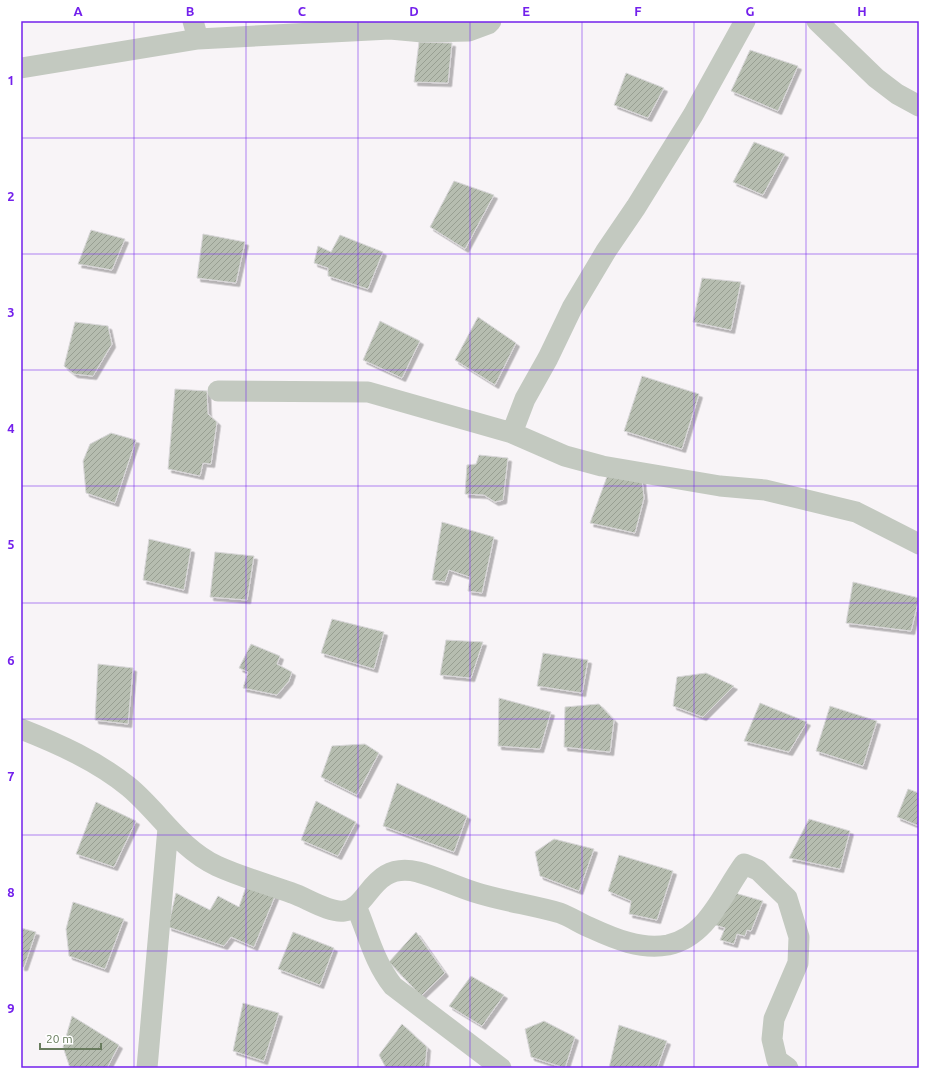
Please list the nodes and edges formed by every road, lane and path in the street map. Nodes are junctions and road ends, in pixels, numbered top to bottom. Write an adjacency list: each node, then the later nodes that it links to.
1 (491, 21): 4 (street)
2 (745, 21): 8 (street)
3 (817, 21): 6 (street)
4 (195, 30): 5 (street)
5 (21, 68)
6 (919, 106)
7 (218, 391): 8 (street)
8 (512, 433): 9 (street)
9 (919, 544)
10 (21, 729): 11 (street)
11 (168, 828): 12 (street); 13 (street)
12 (356, 906): 14 (street); 15 (street)
13 (148, 1068)
14 (501, 1068)
15 (788, 1068)

